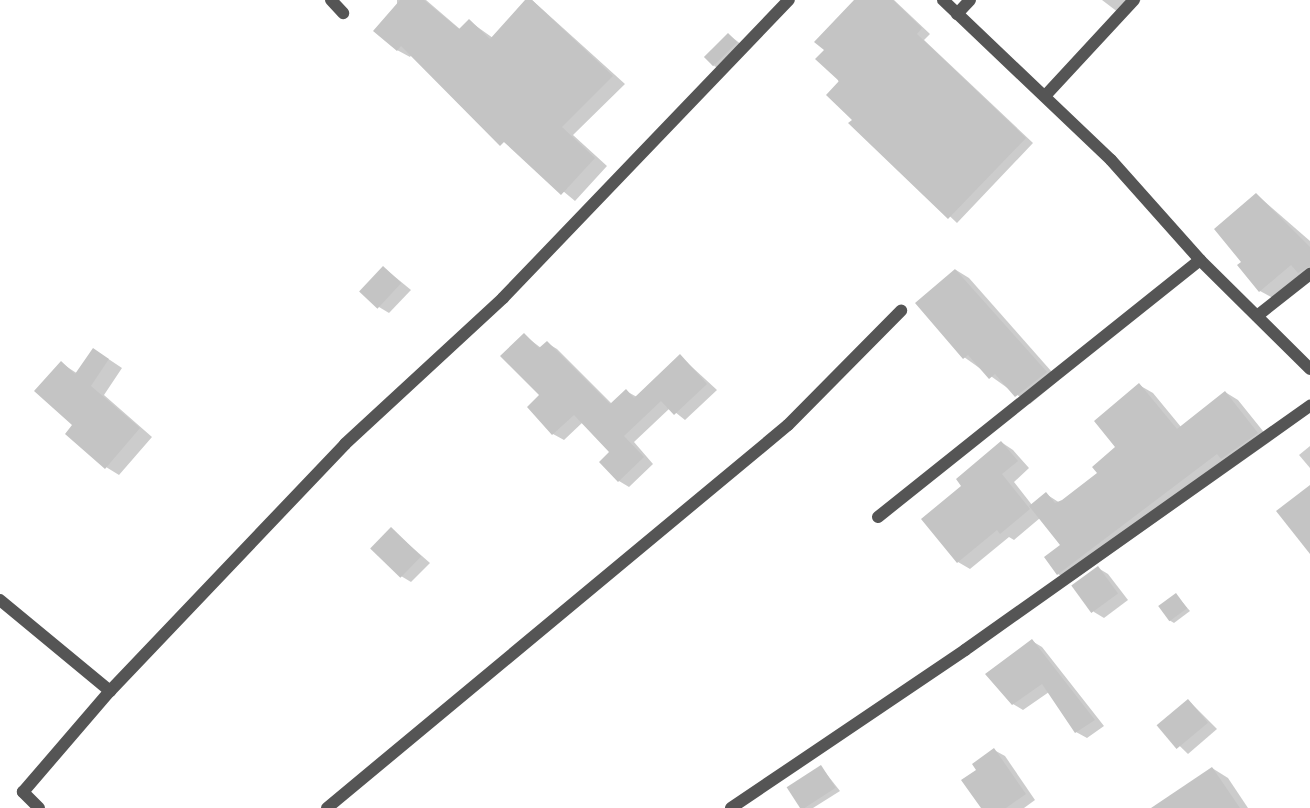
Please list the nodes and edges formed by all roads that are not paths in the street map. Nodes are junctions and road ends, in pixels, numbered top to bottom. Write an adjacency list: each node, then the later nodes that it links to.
1 (331, 0): 6 (street)
2 (789, 0): 17 (street)
3 (943, 0): 7 (street)
4 (970, 0): 7 (street)
5 (1134, 0): 8 (street)
6 (343, 13)
7 (957, 15): 8 (street)
8 (1045, 96): 9 (street)
9 (1200, 260): 12 (street); 15 (street)
10 (1310, 274): 12 (street)
11 (901, 311): 19 (street)
12 (1257, 316): 13 (street)
13 (1310, 369)
14 (1310, 406): 20 (street)
15 (878, 517)
16 (0, 600): 17 (street)
17 (110, 691): 18 (street)
18 (39, 808)
19 (327, 808)
20 (731, 808)

